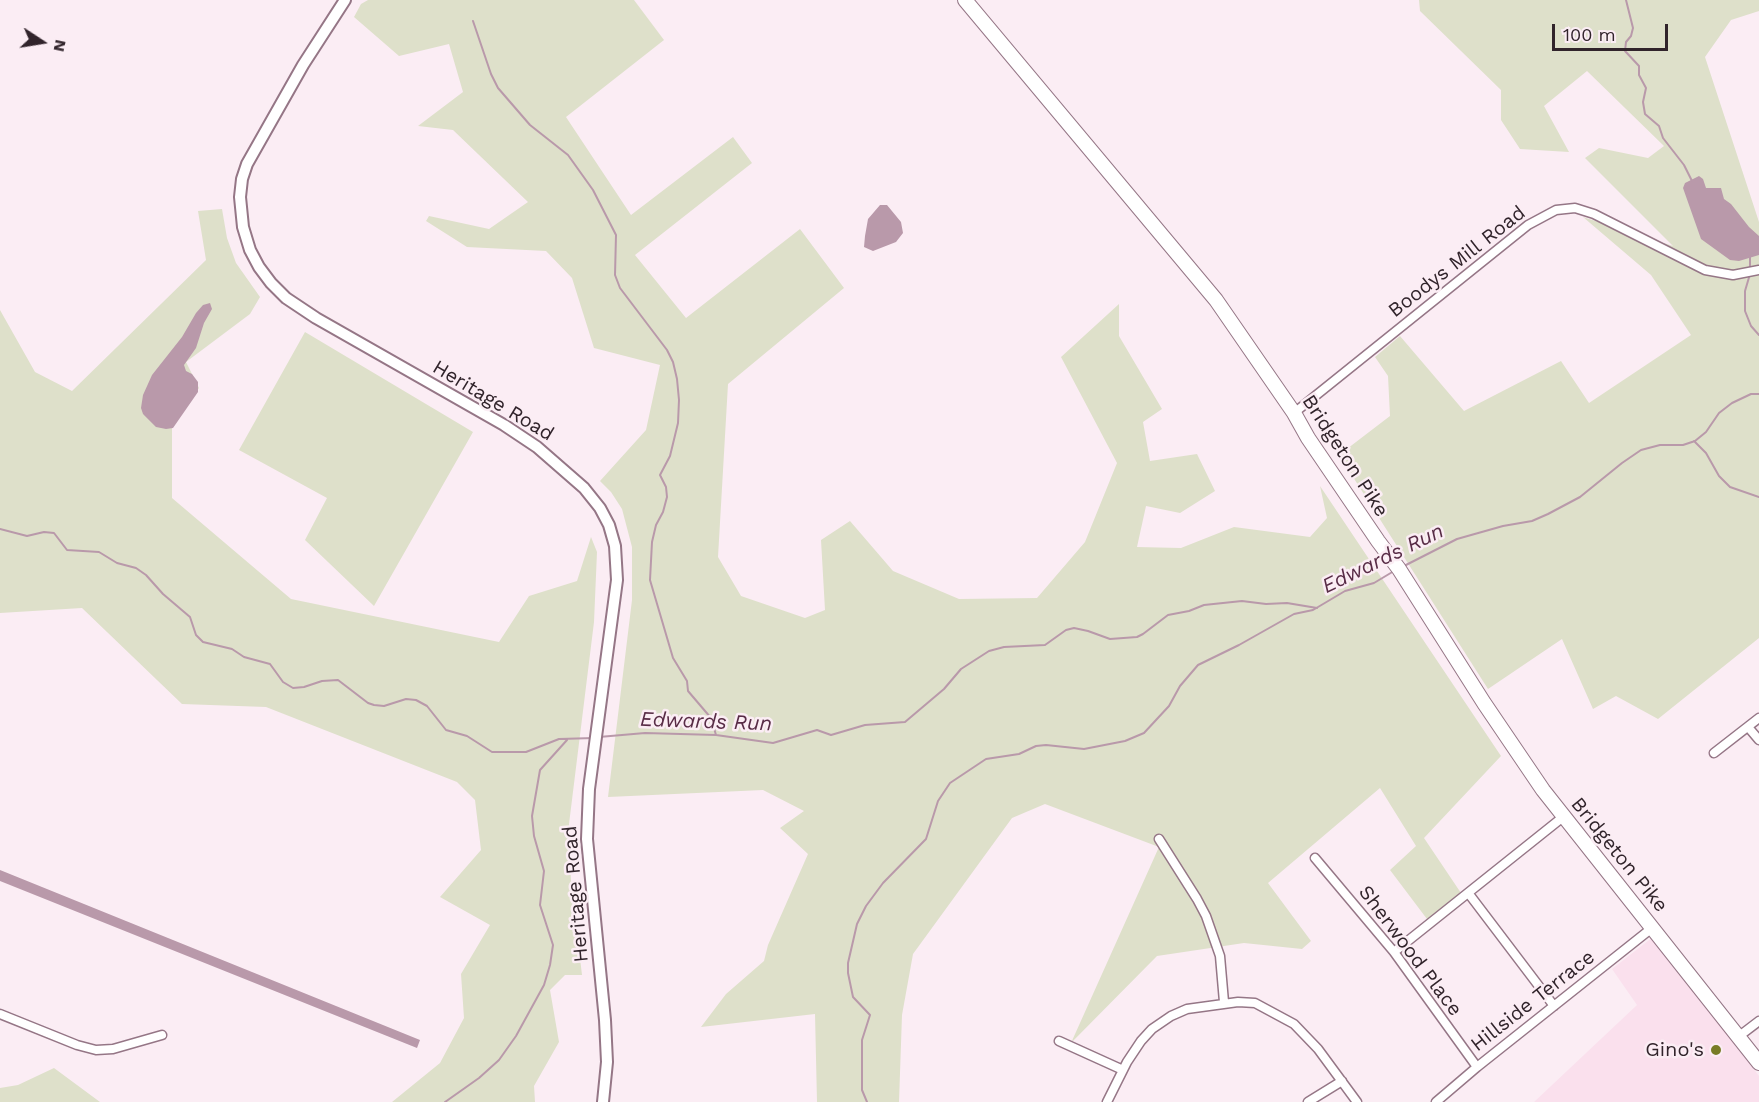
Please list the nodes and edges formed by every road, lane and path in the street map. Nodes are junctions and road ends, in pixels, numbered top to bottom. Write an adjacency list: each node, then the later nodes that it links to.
1 (345, 0): 26 (street, Heritage Road)
2 (965, 0): 4 (main road, Bridgeton Pike)
3 (1759, 270): 4 (street, Boodys Mill Road)
4 (1294, 413): 9 (main road, Bridgeton Pike)
5 (1759, 718): 6 (street)
6 (1748, 727): 7 (street); 8 (street)
7 (1759, 740)
8 (1714, 753)
9 (1563, 817): 12 (street); 13 (main road, Bridgeton Pike)
10 (1159, 839): 15 (street)
11 (1315, 858): 14 (street, Sherwood Place)
12 (1469, 894): 14 (street); 16 (street)
13 (1652, 928): 16 (street, Hillside Terrace); 20 (main road, Bridgeton Pike)
14 (1395, 952): 23 (street, Sherwood Place)
15 (1224, 1002): 24 (street); 25 (street)
16 (1554, 1006): 23 (street, Hillside Terrace)
17 (0, 1014): 19 (street)
18 (1759, 1021): 20 (street)
19 (162, 1035)
20 (1738, 1037): 22 (main road, Bridgeton Pike)
21 (1059, 1041): 24 (street)
22 (1759, 1063)
23 (1477, 1067): 30 (street, Hillside Terrace)
24 (1123, 1071): 27 (street)
25 (1342, 1081): 28 (street); 29 (street)
26 (603, 1102)
27 (1107, 1102)
28 (1308, 1102)
29 (1357, 1102)
30 (1436, 1102)

